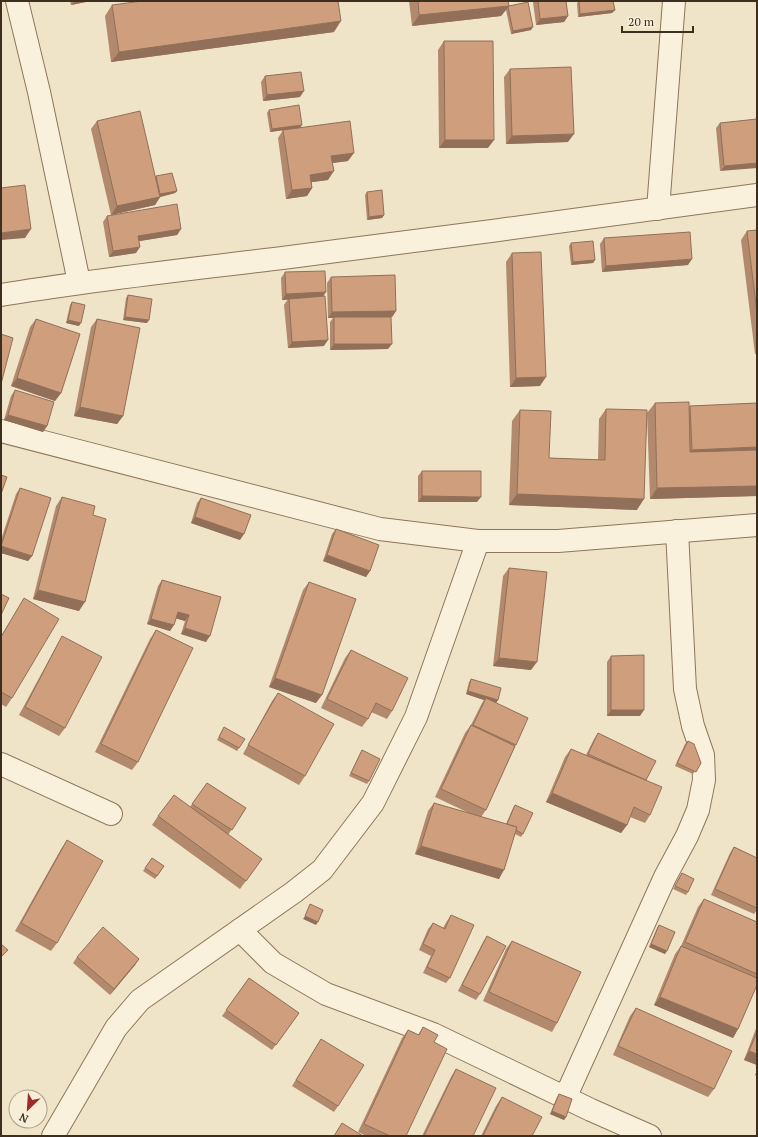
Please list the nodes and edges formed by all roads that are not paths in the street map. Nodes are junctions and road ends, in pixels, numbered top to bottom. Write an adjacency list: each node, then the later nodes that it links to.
1 (17, 1): 5 (street)
2 (674, 1): 4 (street)
3 (757, 195): 4 (street)
4 (658, 209): 5 (street)
5 (79, 282): 6 (street)
6 (1, 295)
7 (1, 431): 10 (street)
8 (757, 525): 9 (street)
9 (677, 531): 10 (street); 14 (street)
10 (478, 540): 13 (street)
11 (1, 764): 12 (street)
12 (111, 814)
13 (240, 930): 14 (street); 15 (street)
14 (565, 1098): 16 (street)
15 (53, 1136)
16 (650, 1136)

